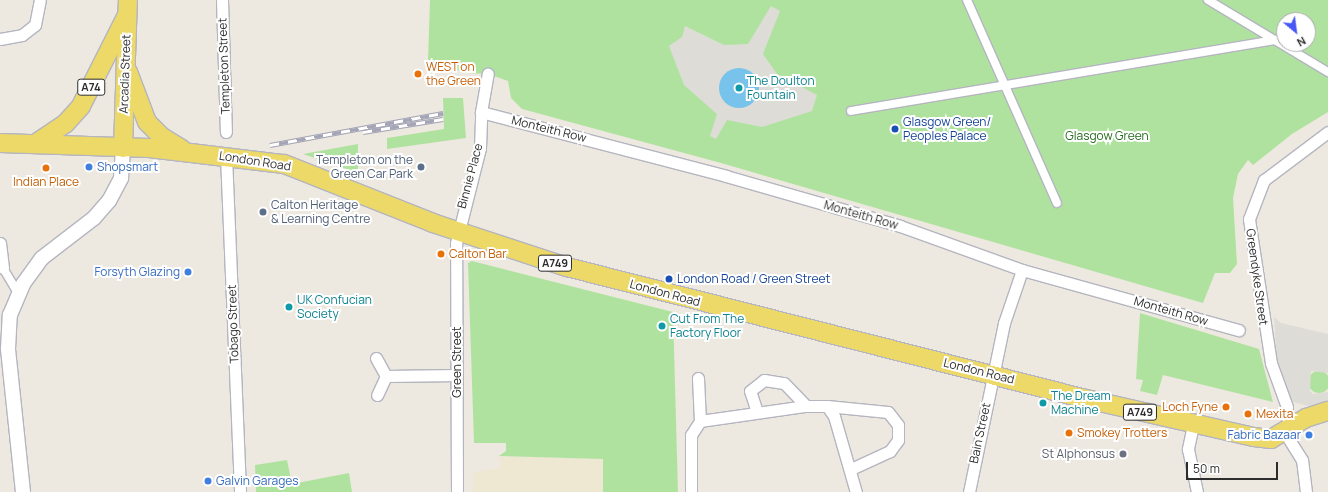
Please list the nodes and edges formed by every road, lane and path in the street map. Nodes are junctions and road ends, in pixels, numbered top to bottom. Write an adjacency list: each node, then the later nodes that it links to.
1 (40, 0): 6 (street)
2 (222, 0): 16 (street, Templeton Street)
3 (967, 0): 13 (street)
4 (1208, 0): 7 (street)
5 (128, 7): 10 (main road, Arcadia Street / A74); 19 (main road, A74)
6 (0, 39)
7 (1276, 39)
8 (1276, 40): 13 (street)
9 (1296, 52): 11 (street)
10 (124, 58): 20 (main road, Arcadia Street / A74); 21 (main road, A74)
11 (1328, 72)
12 (488, 74): 15 (street, Binnie Place)
13 (1006, 87): 14 (street); 23 (street)
14 (851, 111)
15 (481, 112): 24 (street, Binnie Place); 27 (street, Monteith Row)
16 (226, 132)
17 (1328, 132): 42 (street, Greendyke Street)
18 (0, 143): 19 (main road, London Road)
19 (35, 144): 20 (main road, London Road)
20 (124, 148): 21 (main road, London Road / A749); 28 (street)
21 (188, 152): 22 (main road, London Road / A749)
22 (226, 156): 24 (main road, London Road / A749); 45 (street, Tobago Street)
23 (1057, 203)
24 (457, 231): 31 (main road, London Road / A749); 32 (street, Green Street)
25 (0, 243): 26 (street)
26 (2, 268): 28 (street)
27 (1022, 270): 29 (street, Monteith Row); 31 (street, Bain Street)
28 (18, 294): 44 (street)
29 (1239, 330)
30 (376, 358): 33 (street)
31 (992, 373): 41 (main road, London Road / A749); 49 (street, Bain Street)
32 (457, 375): 33 (street); 46 (street, Green Street)
33 (386, 376): 35 (street)
34 (698, 378): 40 (street)
35 (378, 395)
36 (806, 406): 37 (street); 39 (street); 39 (street)
37 (827, 406): 43 (street); 43 (street)
38 (1328, 411): 42 (main road, London Road / A749)
39 (757, 412): 40 (street)
40 (700, 421): 47 (street)
41 (1193, 425): 42 (main road, London Road / A749); 50 (street)
42 (1288, 429): 51 (street, Greendyke Street)
43 (851, 469): 48 (street)
44 (23, 492)
45 (240, 492)
46 (457, 492)
47 (691, 492)
48 (856, 492)
49 (969, 492)
50 (1197, 492)
51 (1306, 492)

